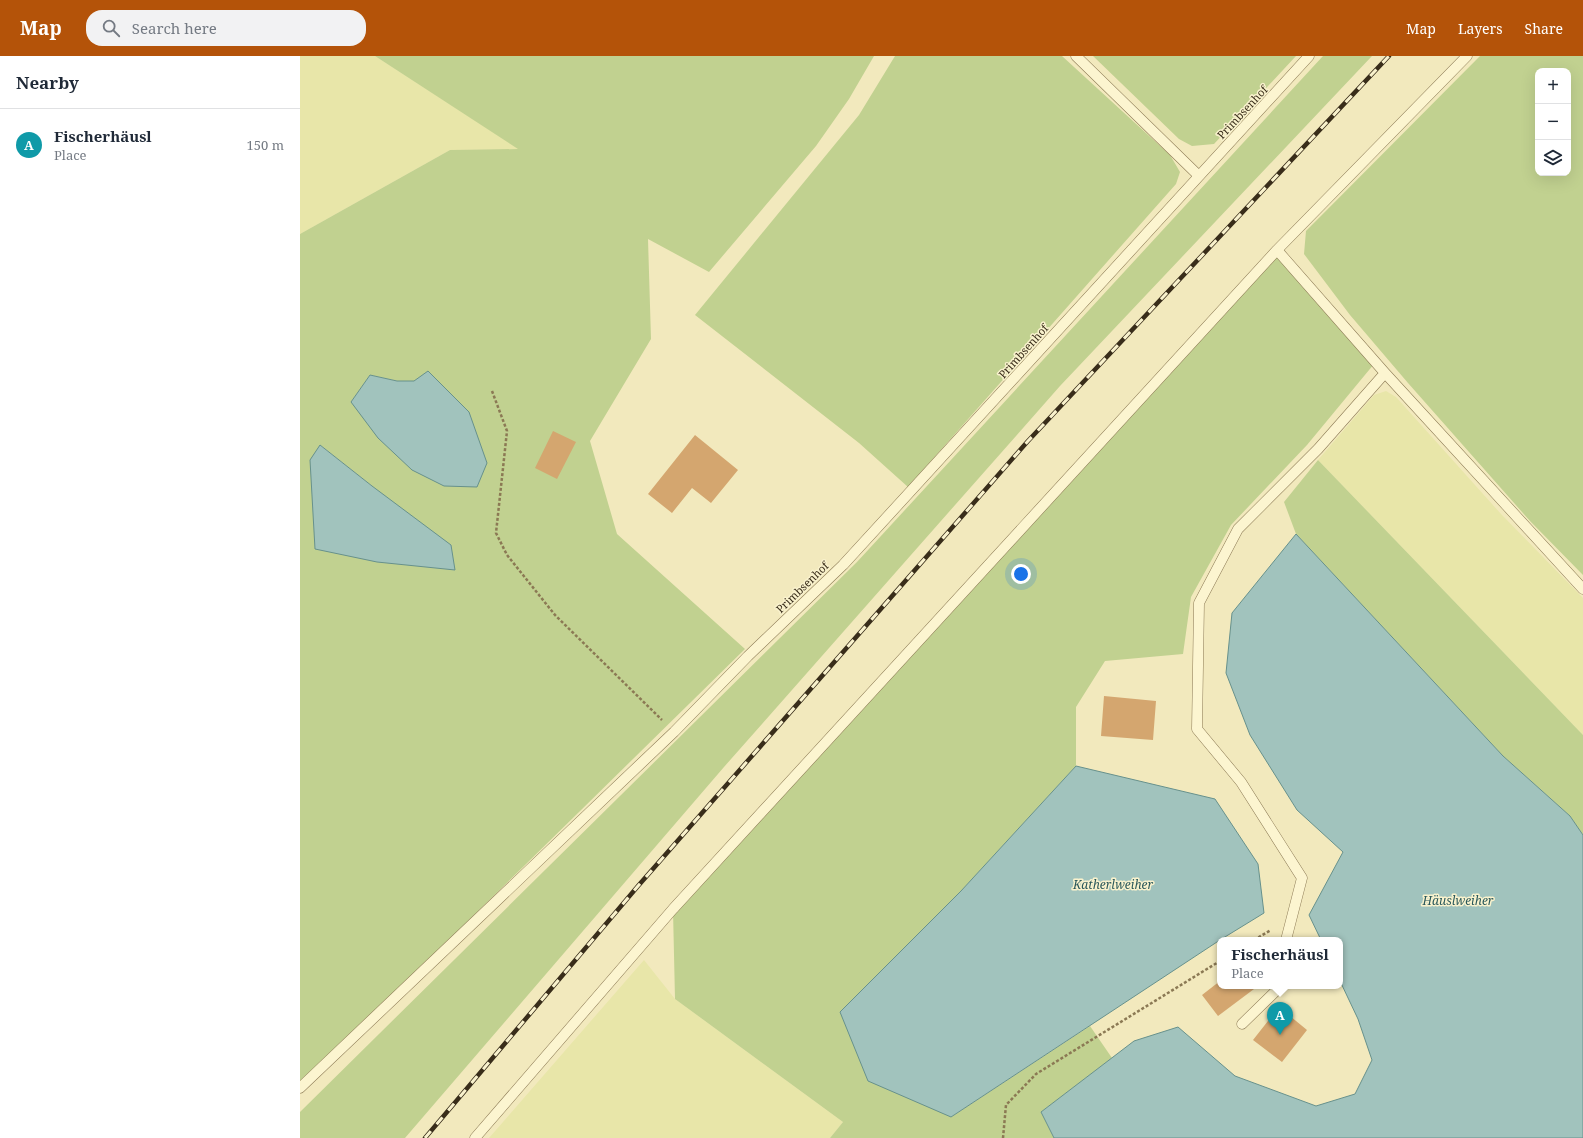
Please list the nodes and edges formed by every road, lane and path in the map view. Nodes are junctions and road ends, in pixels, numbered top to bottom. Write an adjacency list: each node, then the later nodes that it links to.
1 (1076, 56): 4 (lane)
2 (1309, 56): 4 (lane, Primbsenhof)
3 (1467, 56): 5 (lane)
4 (1199, 176): 9 (lane, Primbsenhof)
5 (1277, 250): 6 (lane); 15 (lane)
6 (1385, 373): 8 (lane); 10 (lane)
7 (492, 391): 9 (path)
8 (1583, 589)
9 (674, 732): 14 (lane, Primbsenhof)
10 (1287, 937)
11 (1217, 963): 16 (path)
12 (1278, 989): 13 (lane)
13 (1242, 1024)
14 (300, 1088)
15 (475, 1138)
16 (1003, 1138)

